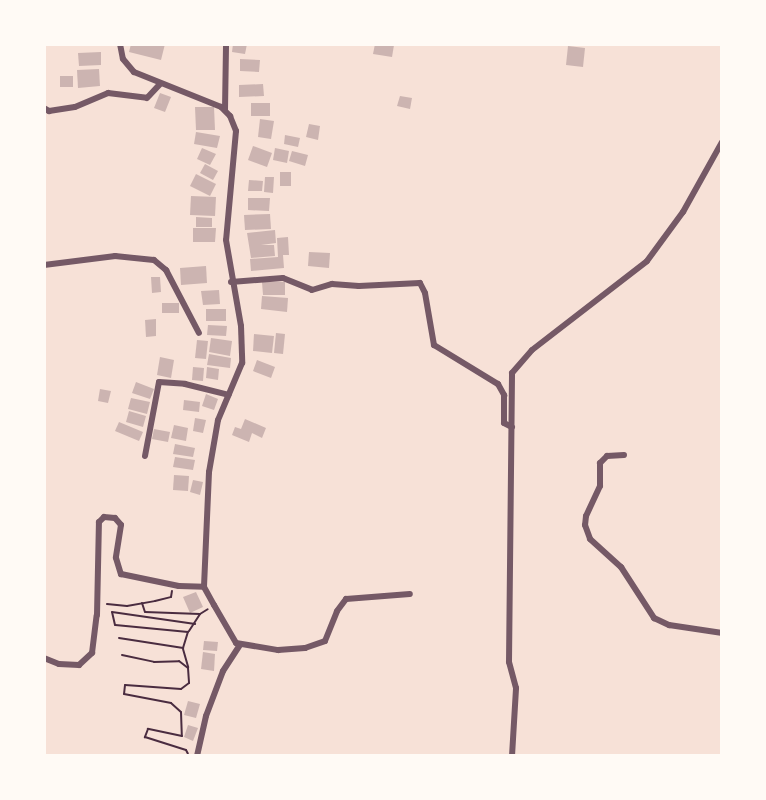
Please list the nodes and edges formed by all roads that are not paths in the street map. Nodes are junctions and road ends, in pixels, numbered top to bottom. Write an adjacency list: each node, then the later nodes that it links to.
1 (120, 44): 3 (street)
2 (226, 44): 5 (street)
3 (160, 84): 4 (street); 5 (street)
4 (44, 108)
5 (225, 110): 8 (street)
6 (722, 142): 11 (street)
7 (44, 265): 9 (street)
8 (231, 282): 10 (street); 11 (street)
9 (199, 334)
10 (229, 395): 13 (street); 14 (street)
11 (512, 427): 20 (street)
12 (624, 455): 16 (street)
13 (145, 456)
14 (204, 587): 17 (street); 18 (street)
15 (410, 594): 17 (street)
16 (722, 633)
17 (240, 645): 19 (street)
18 (44, 658)
19 (197, 756)
20 (512, 756)

